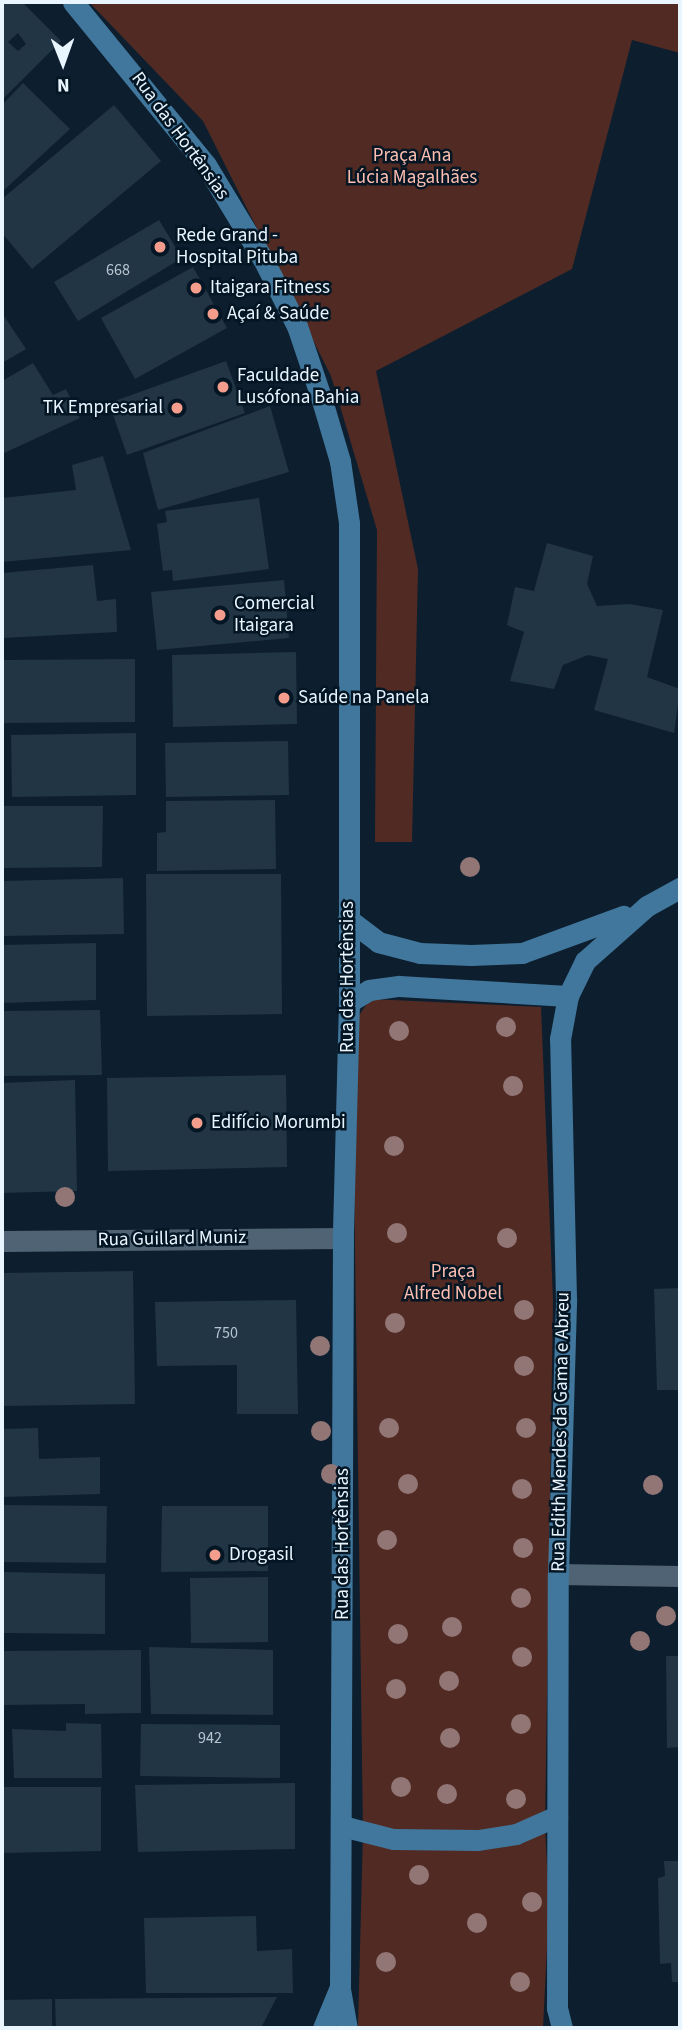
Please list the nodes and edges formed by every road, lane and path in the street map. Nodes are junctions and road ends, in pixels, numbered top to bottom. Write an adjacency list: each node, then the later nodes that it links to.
1 (73, 2): 4 (street, Rua das Hortênsias)
2 (680, 888): 3 (street, Rua Edith Mendes da Gama e Abreu)
3 (647, 906): 4 (street); 5 (street, Rua Edith Mendes da Gama e Abreu)
4 (348, 919): 6 (street, Rua das Hortênsias)
5 (568, 996): 6 (street); 9 (street, Rua Edith Mendes da Gama e Abreu)
6 (349, 1002): 7 (street, Rua das Hortênsias)
7 (342, 1238): 8 (street, Rua Guillard Muniz); 12 (street, Rua das Hortênsias)
8 (2, 1241)
9 (558, 1574): 10 (street); 11 (street, Rua Edith Mendes da Gama e Abreu)
10 (680, 1576)
11 (557, 1816): 12 (street); 14 (street, Rua Edith Mendes da Gama e Abreu)
12 (342, 1826): 13 (street, Rua das Hortênsias)
13 (340, 1987): 15 (street, Rua das Hortênsias); 16 (street)
14 (559, 2018): 17 (street)
15 (323, 2028)
16 (347, 2028)
17 (548, 2028)

